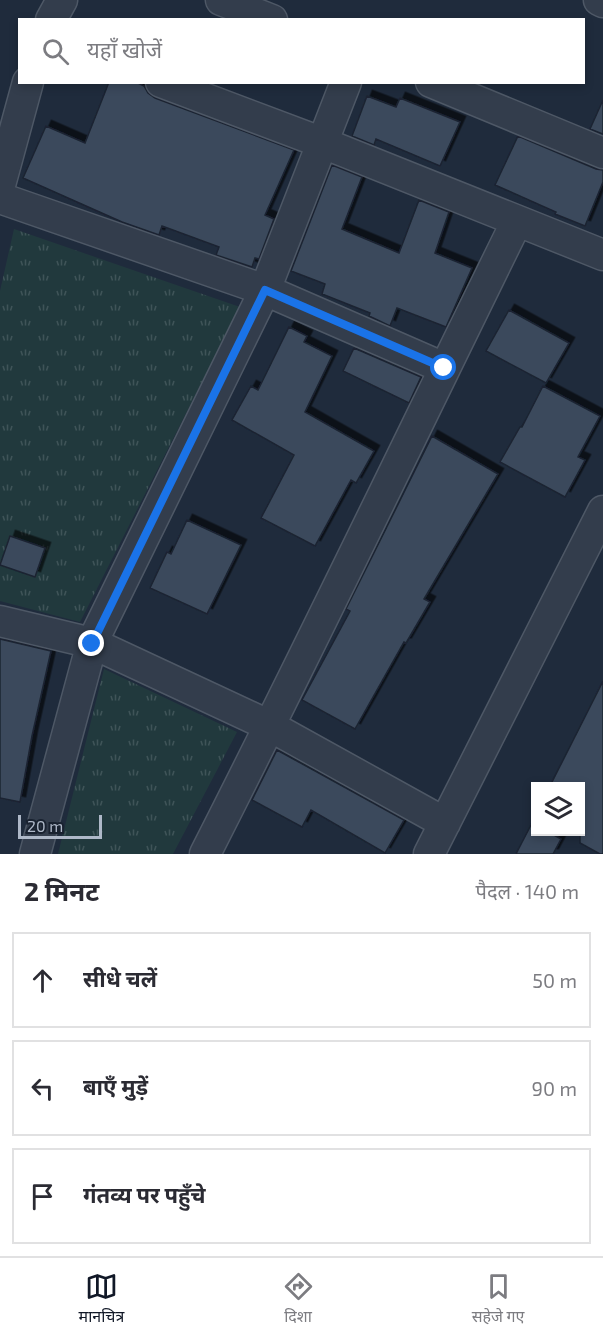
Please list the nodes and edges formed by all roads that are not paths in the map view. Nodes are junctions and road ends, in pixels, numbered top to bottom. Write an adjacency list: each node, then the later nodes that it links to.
1 (62, 0): 5 (street)
2 (221, 0): 6 (street)
3 (599, 0): 4 (street)
4 (603, 2)
5 (52, 18)
6 (267, 18)
7 (27, 84): 13 (street)
8 (166, 84): 11 (street)
9 (345, 84): 11 (street)
10 (436, 84): 12 (street)
11 (323, 143): 15 (street); 17 (street)
12 (603, 153)
13 (0, 184)
14 (0, 198): 17 (street)
15 (517, 221): 16 (street); 18 (street)
16 (603, 255)
17 (265, 290): 18 (street); 21 (street)
18 (444, 368): 22 (street)
19 (603, 511): 23 (street)
20 (0, 621): 21 (street)
21 (92, 644): 22 (street); 24 (street)
22 (270, 726): 23 (street); 25 (street)
23 (445, 823): 26 (street)
24 (35, 854)
25 (205, 854)
26 (429, 854)

